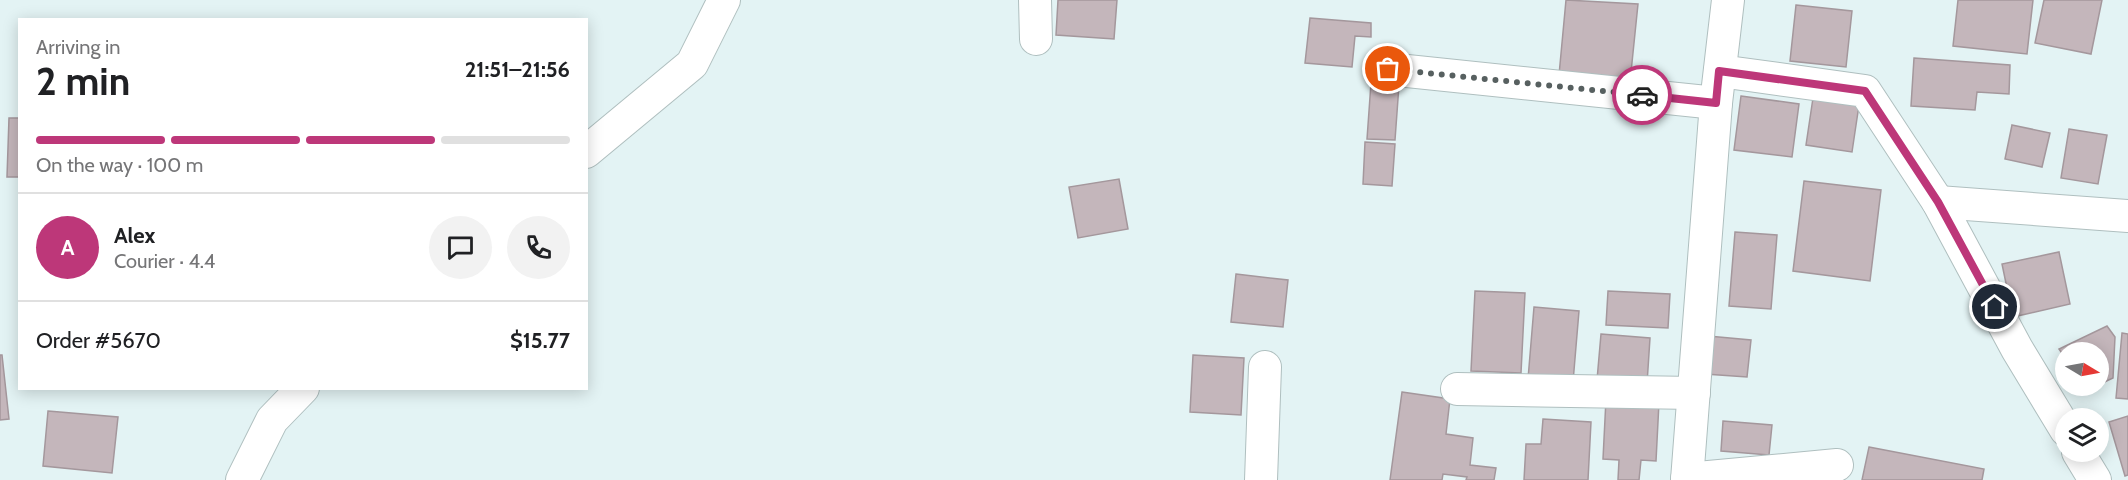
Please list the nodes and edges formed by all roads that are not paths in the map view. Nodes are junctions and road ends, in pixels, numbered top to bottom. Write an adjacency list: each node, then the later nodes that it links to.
1 (724, 0): 8 (street)
2 (1035, 0): 4 (street)
3 (1728, 0): 6 (street)
4 (1036, 39)
5 (1388, 69): 7 (street)
6 (1719, 71): 7 (street); 9 (street)
7 (1716, 103): 14 (street)
8 (588, 150)
9 (1938, 202): 10 (street); 15 (street)
10 (2128, 216)
11 (1265, 367): 20 (street)
12 (1457, 389): 14 (street)
13 (301, 390): 19 (street)
14 (1694, 393): 18 (street)
15 (2055, 411)
16 (2084, 462): 21 (street)
17 (1837, 465): 18 (street)
18 (1688, 479)
19 (242, 480)
20 (1261, 480)
21 (2095, 480)

